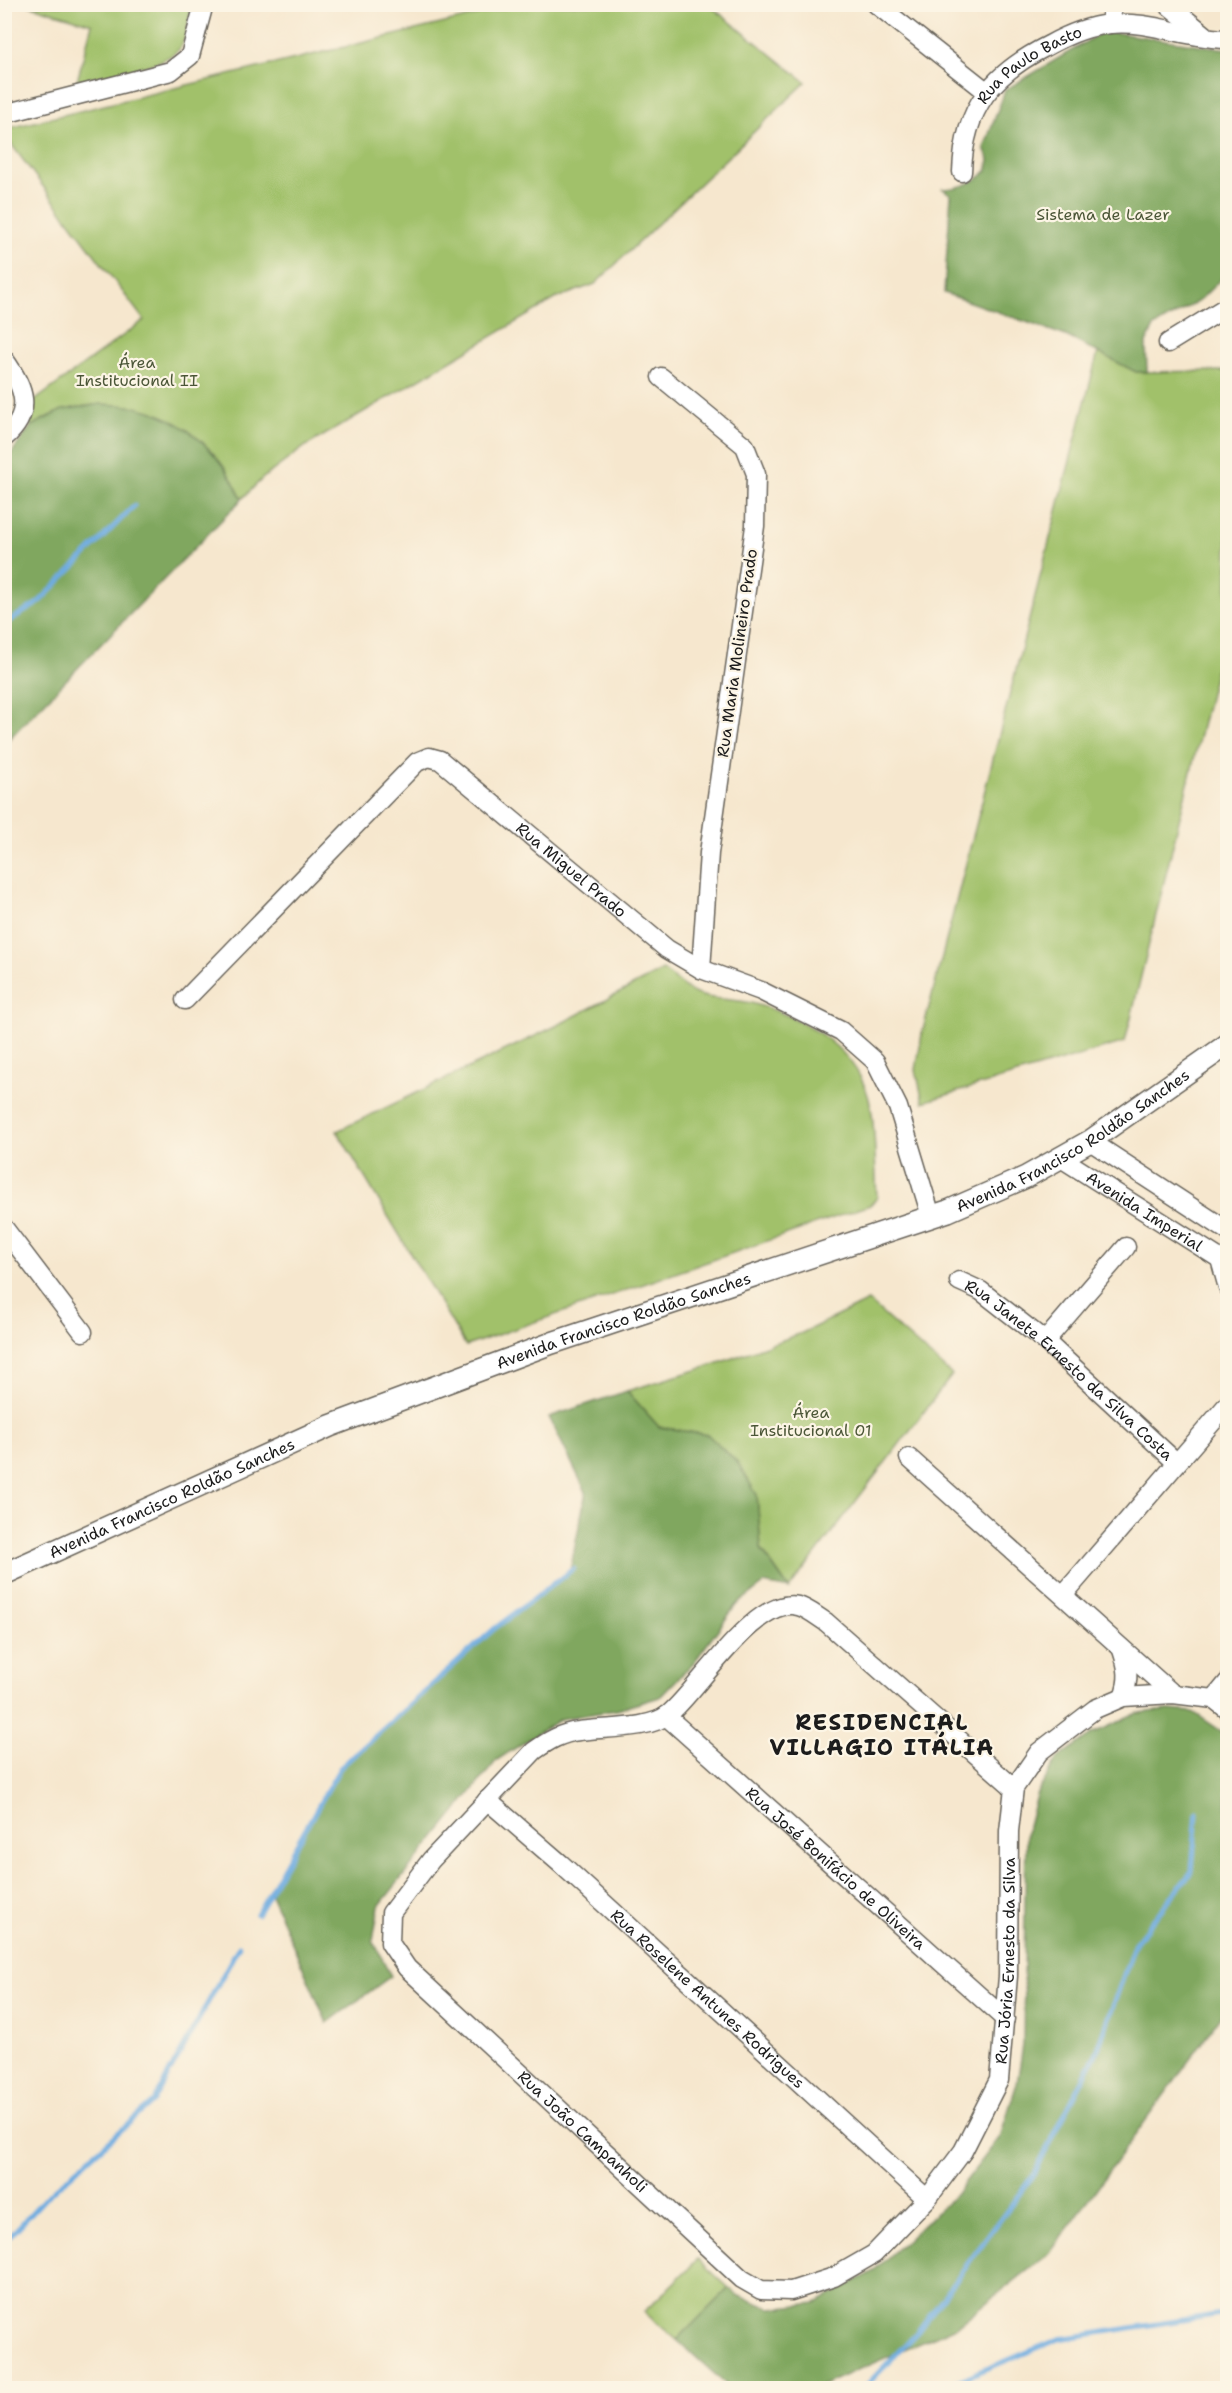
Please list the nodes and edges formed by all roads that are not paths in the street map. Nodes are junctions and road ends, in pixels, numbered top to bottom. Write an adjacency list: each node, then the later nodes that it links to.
1 (204, 4): 8 (street)
2 (876, 4): 7 (street)
3 (1113, 4): 5 (street)
4 (1167, 4): 6 (street)
5 (1110, 24): 6 (street, Rua Paulo Basto); 7 (street, Rua Paulo Basto)
6 (1219, 39)
7 (986, 91): 9 (street, Rua Paulo Basto)
8 (4, 114)
9 (962, 172)
10 (1227, 306): 11 (street)
11 (1168, 343)
12 (4, 359): 14 (street)
13 (661, 377): 15 (street, Rua Maria Molineiro Prado)
14 (4, 438)
15 (701, 969): 16 (street, Rua Miguel Prado); 20 (street, Rua Miguel Prado)
16 (185, 1000)
17 (1227, 1044): 18 (street, Avenida Francisco Roldão Sanches)
18 (1090, 1141): 19 (street, Avenida Francisco Roldão Sanches); 22 (street, Avenida Imperial)
19 (1061, 1158): 20 (street, Avenida Francisco Roldão Sanches); 24 (street, Avenida Imperial)
20 (931, 1216): 32 (street, Avenida Francisco Roldão Sanches)
21 (4, 1228): 27 (street)
22 (1227, 1231)
23 (1126, 1247): 28 (street)
24 (1224, 1261): 26 (street)
25 (959, 1281): 28 (street, Rua Janete Ernesto da Silva Costa)
26 (1227, 1288)
27 (83, 1332)
28 (1045, 1341): 31 (street, Rua Janete Ernesto da Silva Costa)
29 (1227, 1404): 31 (street)
30 (909, 1458): 33 (street)
31 (1177, 1463): 33 (street)
32 (4, 1574)
33 (1064, 1594): 34 (street)
34 (1121, 1648): 36 (street); 37 (street)
35 (1227, 1682): 38 (street)
36 (1173, 1694): 37 (street, Rua Jória Ernesto da Silva); 38 (street, Rua Jória Ernesto da Silva)
37 (1123, 1697): 40 (street, Rua Jória Ernesto da Silva)
38 (1221, 1705)
39 (666, 1716): 40 (street); 41 (street); 42 (street, Rua José Bonifácio de Oliveira)
40 (1014, 1788): 42 (street, Rua Jória Ernesto da Silva)
41 (487, 1800): 43 (street, Rua Roselene Antunes Rodrigues); 44 (street, Rua João Campanholi)
42 (1005, 2019): 43 (street, Rua Jória Ernesto da Silva)
43 (927, 2199): 44 (street, Rua Jória Ernesto da Silva)
44 (791, 2291)

